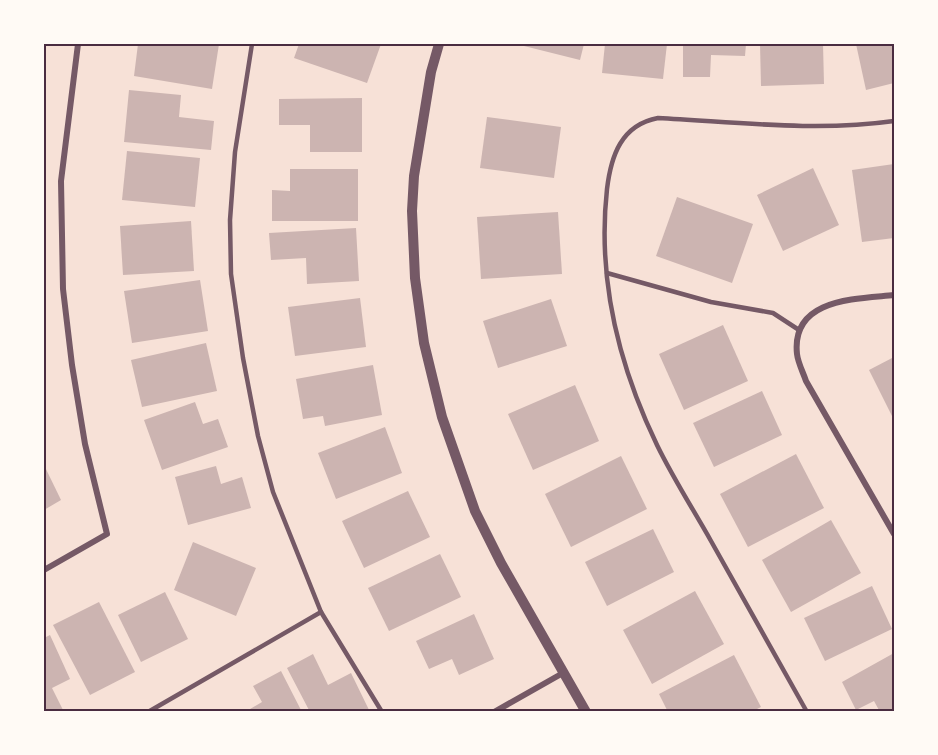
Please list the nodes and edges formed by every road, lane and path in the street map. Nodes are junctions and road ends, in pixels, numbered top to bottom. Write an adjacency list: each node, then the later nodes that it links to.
1 (78, 44): 9 (street)
2 (252, 44): 10 (lane)
3 (439, 44): 11 (street)
4 (894, 121): 5 (lane)
5 (607, 273): 7 (lane); 16 (lane)
6 (894, 295): 7 (street)
7 (799, 330): 8 (street)
8 (894, 534)
9 (44, 570)
10 (321, 612): 12 (lane); 13 (lane)
11 (562, 673): 14 (street); 15 (street)
12 (148, 711)
13 (382, 711)
14 (494, 711)
15 (586, 711)
16 (807, 711)

